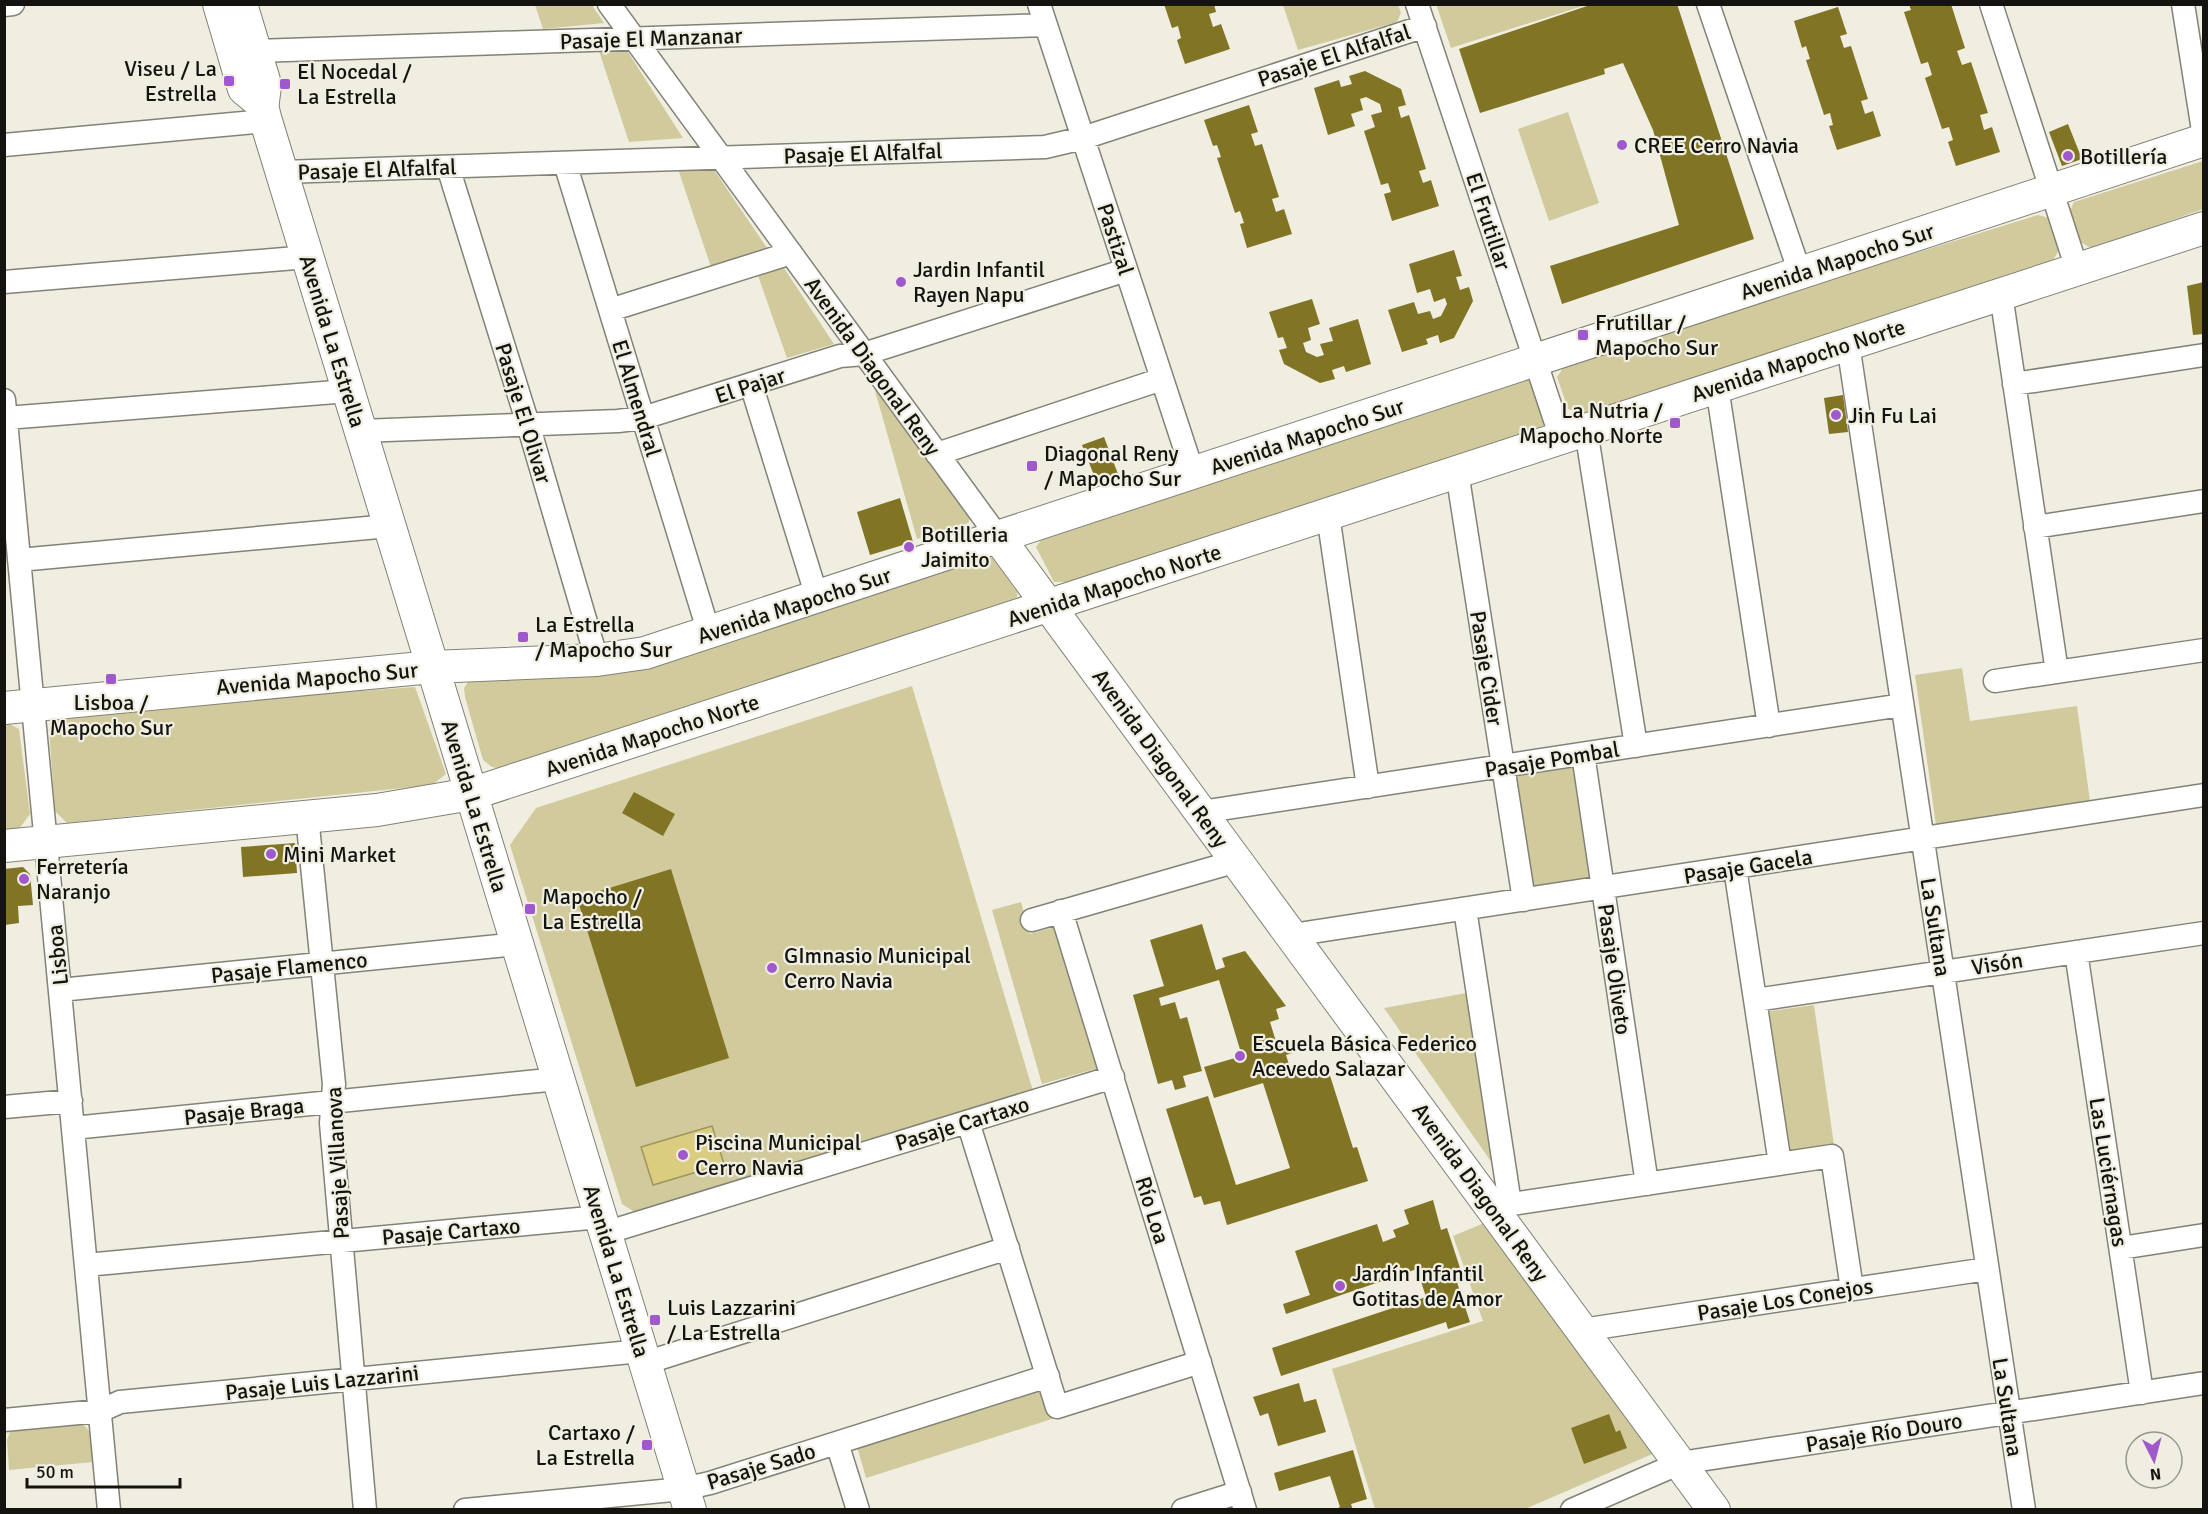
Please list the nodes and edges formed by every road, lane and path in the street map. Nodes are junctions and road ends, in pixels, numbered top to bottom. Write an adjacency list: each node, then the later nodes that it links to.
1 (13, 4): 8 (street)
2 (219, 4): 13 (street, Avenida La Estrella)
3 (241, 4): 12 (street, Avenida La Estrella)
4 (609, 4): 11 (street, Avenida Diagonal Reny)
5 (1708, 4): 27 (street)
6 (1991, 4): 21 (street)
7 (2183, 4): 15 (street)
8 (4, 5)
9 (1042, 15): 11 (street, Pasaje El Manzanar); 14 (street, Pastizal)
10 (1421, 15): 14 (street, Pasaje El Alfalfal); 34 (street, El Frutillar)
11 (633, 38): 12 (street, Pasaje El Manzanar); 17 (street, Avenida Diagonal Reny)
12 (256, 51): 13 (street, Avenida La Estrella)
13 (263, 112): 16 (street); 20 (street, Avenida La Estrella)
14 (1083, 138): 17 (street, Pasaje El Alfalfal); 26 (street, Pastizal)
15 (2204, 138): 21 (street, Avenida Mapocho Sur)
16 (4, 145)
17 (721, 158): 18 (street, Pasaje El Alfalfal); 23 (street, Avenida Diagonal Reny)
18 (565, 163): 19 (street, Pasaje El Alfalfal); 30 (street, El Almendral)
19 (448, 167): 20 (street, Pasaje El Alfalfal); 42 (street, Pasaje El Olivar)
20 (282, 172): 24 (street, Avenida La Estrella)
21 (2052, 190): 25 (street); 27 (street, Avenida Mapocho Sur)
22 (2204, 228): 25 (street, Avenida Mapocho Norte)
23 (791, 253): 30 (street); 32 (street, Avenida Diagonal Reny)
24 (308, 257): 28 (street); 39 (street, Avenida La Estrella)
25 (2077, 269): 29 (street, Avenida Mapocho Norte)
26 (1126, 270): 32 (street, El Pajar); 35 (street, Pastizal)
27 (1800, 273): 34 (street, Avenida Mapocho Sur)
28 (4, 282)
29 (2001, 294): 31 (street, Avenida Mapocho Norte); 37 (street)
30 (610, 310): 41 (street, El Almendral)
31 (1848, 344): 38 (street, Avenida Mapocho Norte); 62 (street, La Sultana)
32 (864, 354): 36 (street, El Pajar); 45 (street, Avenida Diagonal Reny)
33 (2204, 355): 37 (street)
34 (1536, 360): 44 (street, El Frutillar); 47 (street, Avenida Mapocho Sur)
35 (1162, 379): 45 (street); 47 (street, Pastizal)
36 (751, 384): 41 (street, El Pajar); 54 (street)
37 (2014, 384): 51 (street)
38 (1717, 387): 44 (street, Avenida Mapocho Norte); 64 (street)
39 (348, 391): 40 (street); 43 (street, Avenida La Estrella)
40 (5, 409): 53 (street, Lisboa)
41 (643, 418): 42 (street, El Pajar); 56 (street, El Almendral)
42 (528, 424): 43 (street, El Pajar); 58 (street, Pasaje El Olivar)
43 (361, 431): 50 (street, Avenida La Estrella)
44 (1573, 434): 46 (street, Avenida Mapocho Norte); 65 (street)
45 (937, 454): 52 (street, Avenida Diagonal Reny)
46 (1457, 472): 49 (street, Avenida Mapocho Norte); 67 (street, Pasaje Cider)
47 (1192, 473): 52 (street, Avenida Mapocho Sur)
48 (2204, 501): 51 (street)
49 (1328, 514): 55 (street, Avenida Mapocho Norte); 68 (street)
50 (389, 526): 53 (street); 59 (street, Avenida La Estrella)
51 (2035, 527): 60 (street)
52 (998, 537): 54 (street, Avenida Mapocho Sur); 55 (street, Avenida Diagonal Reny)
53 (19, 560): 63 (street, Lisboa)
54 (817, 597): 56 (street, Avenida Mapocho Sur)
55 (1049, 606): 69 (street, Avenida Mapocho Norte); 71 (street, Avenida Diagonal Reny)
56 (709, 633): 58 (street, Avenida Mapocho Sur)
57 (2204, 650): 60 (street)
58 (597, 660): 59 (street, Avenida Mapocho Sur)
59 (432, 668): 63 (street, Avenida Mapocho Sur); 69 (street, Avenida La Estrella)
60 (2057, 672): 61 (street)
61 (1995, 681)
62 (1902, 705): 64 (street, Pasaje Pombal); 73 (street, La Sultana)
63 (19, 707): 74 (street, Lisboa)
64 (1769, 726): 65 (street, Pasaje Pombal)
65 (1636, 746): 66 (street, Pasaje Pombal)
66 (1583, 754): 67 (street, Pasaje Pombal); 78 (street, Pasaje Oliveto)
67 (1503, 766): 68 (street, Pasaje Pombal); 79 (street, Pasaje Cider)
68 (1368, 787): 71 (street, Pasaje Pombal)
69 (471, 794): 72 (street, Avenida Mapocho Norte); 85 (street, Avenida La Estrella)
70 (2204, 795): 73 (street, Pasaje Gacela)
71 (1201, 812): 76 (street, Avenida Diagonal Reny)
72 (307, 816): 74 (street, Avenida Mapocho Norte); 87 (street, Pasaje Villanova)
73 (1922, 839): 77 (street, Pasaje Gacela); 88 (street, La Sultana)
74 (45, 843): 75 (street, Avenida Mapocho Norte); 89 (street, Lisboa)
75 (4, 846)
76 (1237, 861): 81 (street); 84 (street, Avenida Diagonal Reny)
77 (1735, 868): 78 (street, Pasaje Gacela); 90 (street)
78 (1603, 888): 79 (street, Pasaje Gacela); 99 (street, Pasaje Oliveto)
79 (1524, 900): 80 (street, Pasaje Gacela)
80 (1465, 909): 84 (street, Pasaje Gacela); 100 (street)
81 (1061, 911): 82 (street); 91 (street, Río Loa)
82 (1032, 920)
83 (2204, 933): 86 (street, Visón)
84 (1292, 935): 100 (street, Avenida Diagonal Reny)
85 (517, 944): 87 (street, Pasaje Flamenco); 92 (street, Avenida La Estrella)
86 (2076, 952): 88 (street, Visón); 105 (street, Las Luciérnagas)
87 (322, 964): 89 (street, Pasaje Flamenco); 94 (street, Pasaje Villanova)
88 (1943, 972): 90 (street, Visón); 107 (street, La Sultana)
89 (60, 990): 93 (street, Lisboa)
90 (1755, 1000): 98 (street)
91 (1113, 1077): 96 (street, Pasaje Cartaxo); 111 (street, Río Loa)
92 (558, 1079): 94 (street, Pasaje Braga); 101 (street, Avenida La Estrella)
93 (71, 1101): 95 (street); 97 (street, Lisboa)
94 (332, 1102): 97 (street, Pasaje Braga); 103 (street, Pasaje Villanova)
95 (4, 1107)
96 (968, 1122): 101 (street, Pasaje Cartaxo); 104 (street)
97 (73, 1128): 106 (street, Lisboa)
98 (1780, 1164): 99 (street); 108 (street)
99 (1647, 1184): 100 (street)
100 (1501, 1206): 109 (street, Avenida Diagonal Reny)
101 (603, 1225): 103 (street, Pasaje Cartaxo); 110 (street, Avenida La Estrella)
102 (2204, 1235): 105 (street)
103 (341, 1241): 106 (street, Pasaje Cartaxo); 113 (street, Pasaje Villanova)
104 (1008, 1248): 110 (street, Pasaje Luis Lazzarini); 112 (street)
105 (2121, 1248): 115 (street, Las Luciérnagas)
106 (86, 1265): 116 (street, Lisboa)
107 (1987, 1269): 108 (street, Pasaje Los Conejos); 117 (street, La Sultana)
108 (1852, 1289): 109 (street, Pasaje Los Conejos)
109 (1582, 1330): 120 (street, Avenida Diagonal Reny)
110 (643, 1357): 113 (street, Pasaje Luis Lazzarini); 121 (street, Avenida La Estrella)
111 (1200, 1362): 112 (street); 122 (street, Río Loa)
112 (1048, 1376): 119 (street, Pasaje Sado)
113 (353, 1379): 116 (street, Pasaje Luis Lazzarini); 124 (street, Pasaje Villanova)
114 (2204, 1383): 115 (street, Pasaje Río Douro)
115 (2142, 1393): 117 (street, Pasaje Río Douro)
116 (100, 1411): 118 (street, Pasaje Luis Lazzarini); 123 (street, Lisboa)
117 (2009, 1413): 120 (street, Pasaje Río Douro); 130 (street, La Sultana)
118 (4, 1420)
119 (837, 1443): 121 (street, Pasaje Sado); 126 (street)
120 (1680, 1463): 128 (street, Pasaje Río Douro); 129 (street, Avenida Diagonal Reny)
121 (687, 1499): 125 (street, Pasaje Sado)
122 (1243, 1501): 127 (street)
123 (109, 1509)
124 (365, 1509)
125 (465, 1509)
126 (858, 1509)
127 (1183, 1509)
128 (1573, 1509)
129 (1714, 1509)
130 (2024, 1509)

